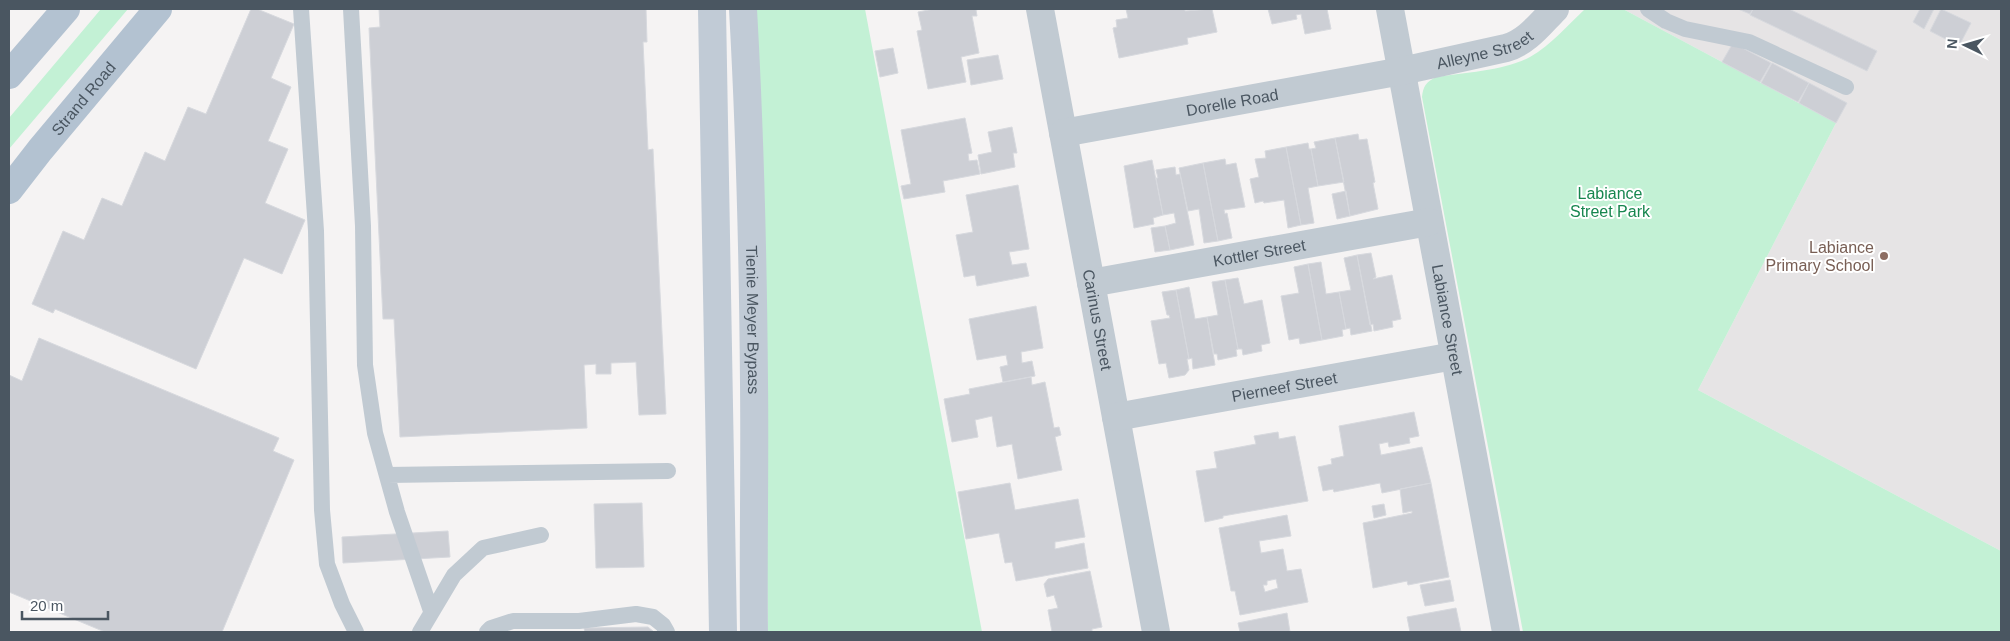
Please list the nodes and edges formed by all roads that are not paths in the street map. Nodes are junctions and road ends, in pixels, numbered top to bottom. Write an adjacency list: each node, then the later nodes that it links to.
1 (66, 9): 12 (main road)
2 (158, 9): 15 (main road, Strand Road)
3 (301, 9): 24 (lane)
4 (351, 9): 21 (lane)
5 (712, 9): 28 (street, Tienie Meyer Bypass)
6 (743, 9): 29 (street, Tienie Meyer Bypass)
7 (1040, 9): 14 (street, Carinus Street)
8 (1390, 9): 11 (street, Labiance Street)
9 (1555, 9): 11 (street, Alleyne Street)
10 (1648, 9): 13 (lane)
11 (1402, 71): 14 (street, Dorelle Road); 16 (street, Labiance Street)
12 (9, 75)
13 (1846, 87)
14 (1063, 133): 17 (street, Carinus Street)
15 (9, 190)
16 (1429, 222): 17 (street, Kottler Street); 18 (street, Labiance Street)
17 (1091, 283): 19 (street, Carinus Street)
18 (1454, 356): 19 (street, Pierneef Street); 31 (street, Labiance Street)
19 (1116, 417): 30 (street, Carinus Street)
20 (668, 471): 21 (lane)
21 (387, 475): 23 (lane)
22 (541, 536): 23 (lane)
23 (431, 611): 25 (lane)
24 (356, 632)
25 (420, 632)
26 (486, 632): 27 (lane)
27 (667, 632)
28 (723, 632)
29 (754, 632)
30 (1156, 632)
31 (1506, 632)

